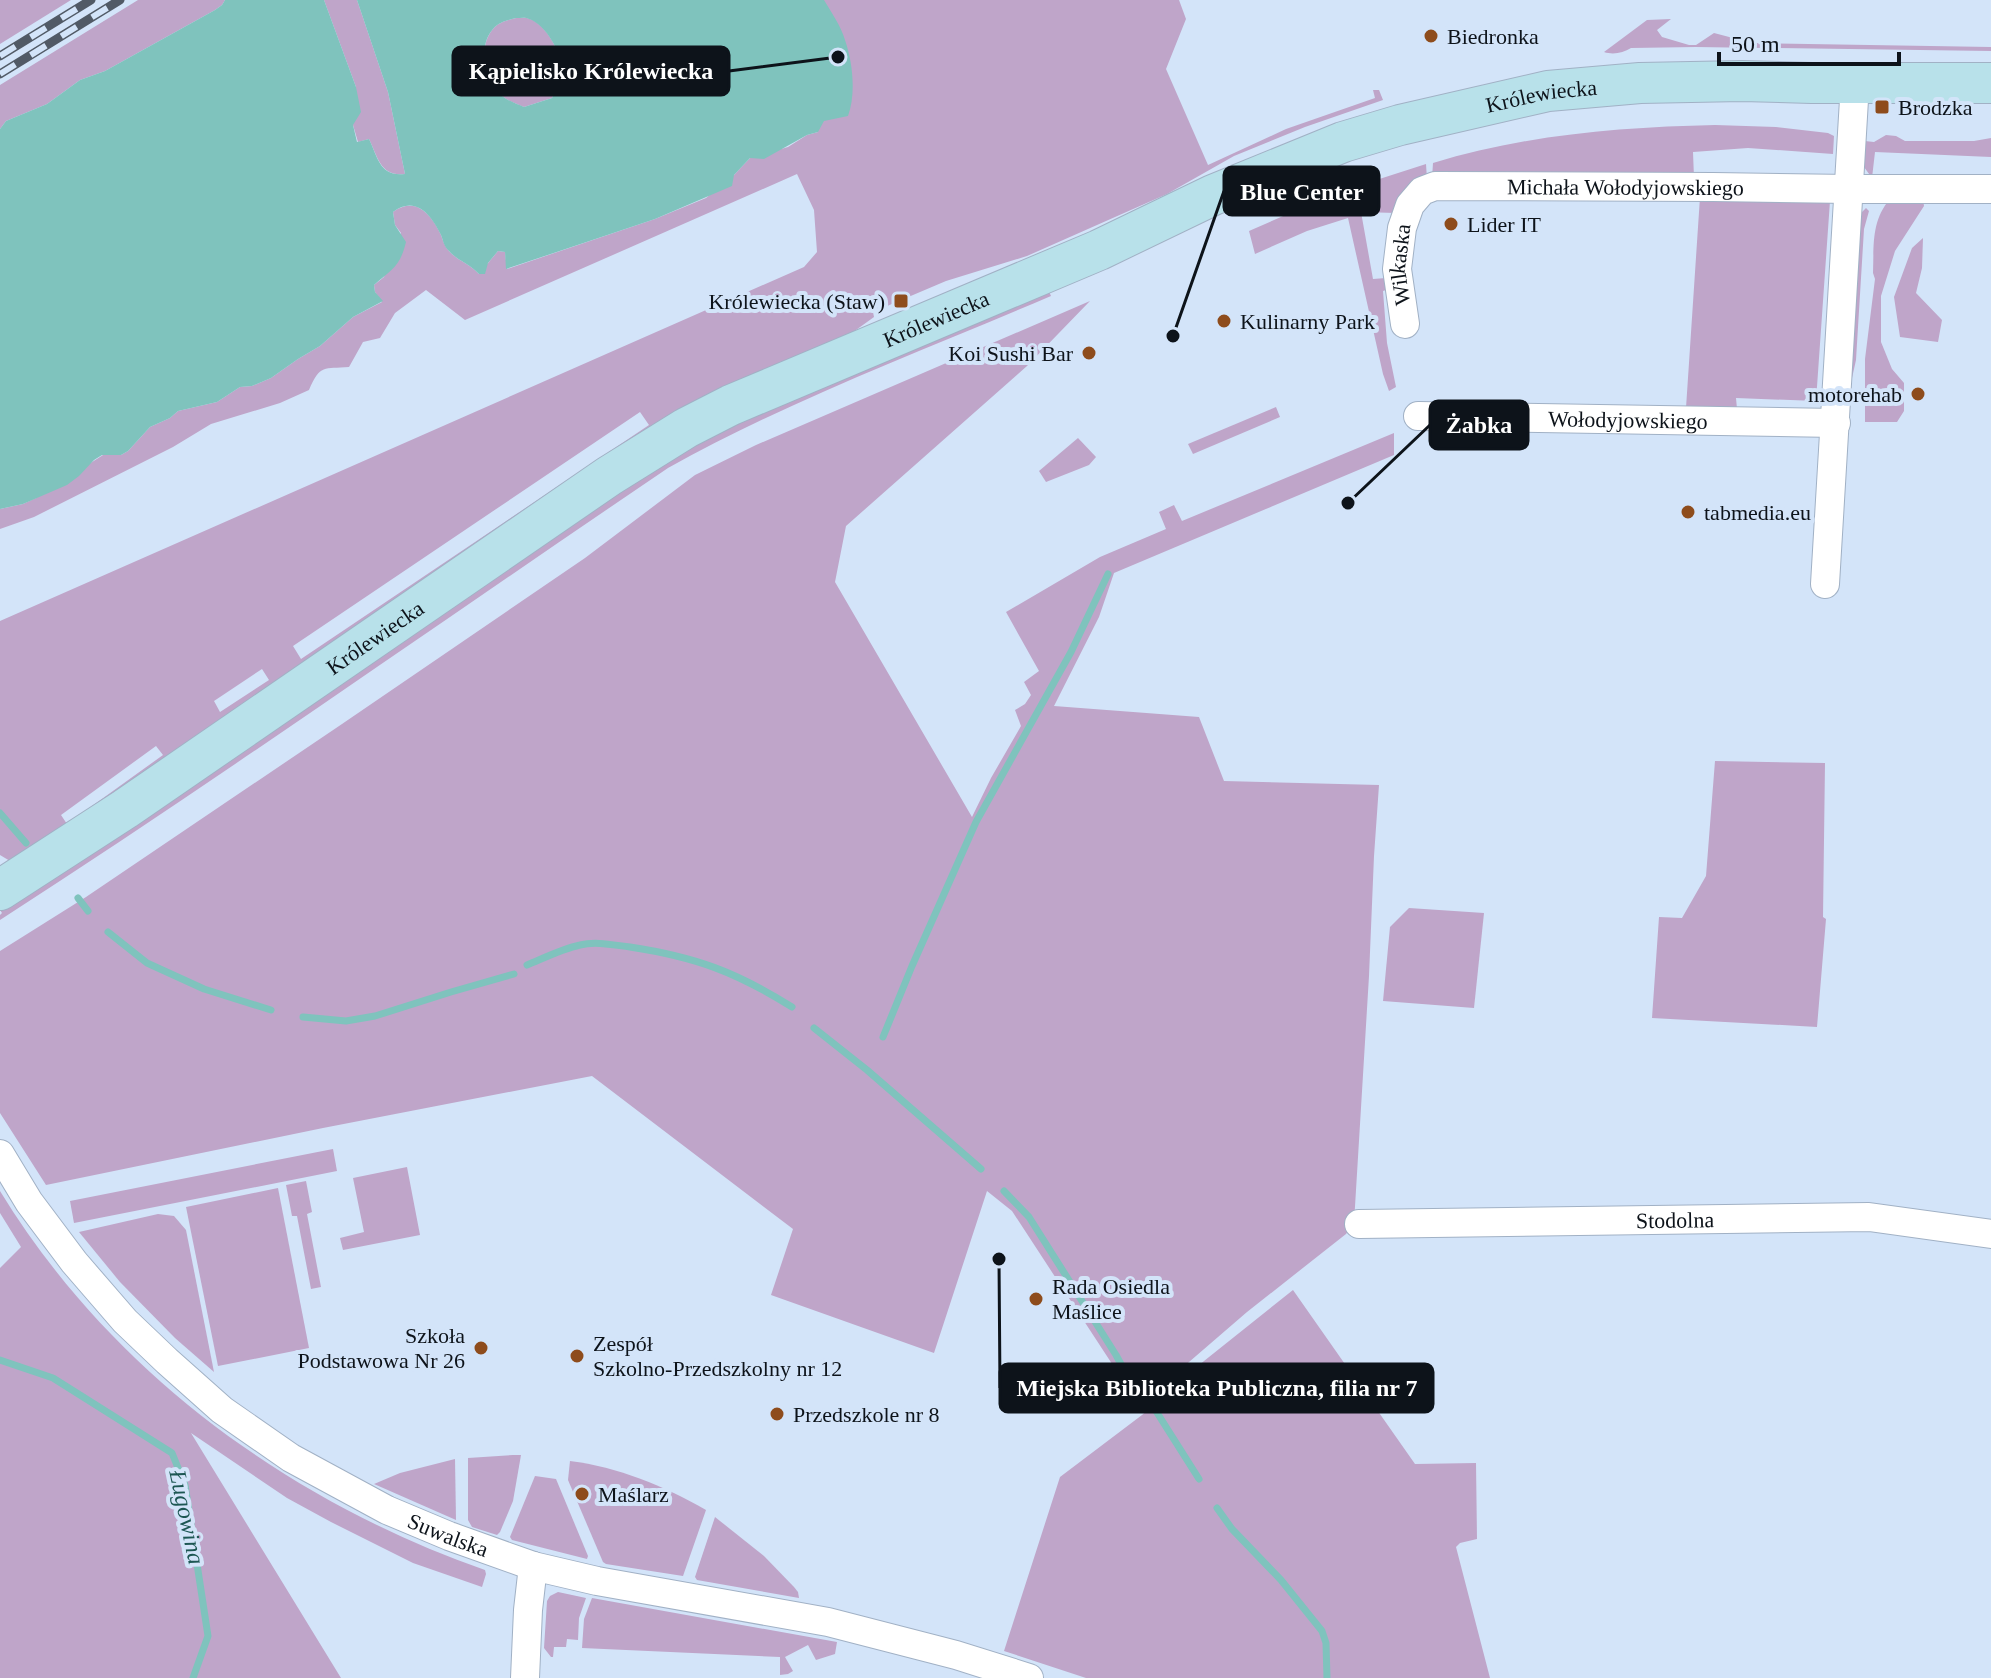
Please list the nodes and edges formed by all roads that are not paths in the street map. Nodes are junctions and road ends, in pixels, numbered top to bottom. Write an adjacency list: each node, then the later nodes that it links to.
1 (1855, 83): 2 (street, Królewiecka); 3 (street); 10 (street, Królewiecka)
2 (1991, 83)
3 (1857, 189): 4 (street, Michała Wołodyjowskiego); 5 (street, Michała Wołodyjowskiego); 8 (street)
4 (1991, 189)
5 (1410, 205): 6 (street, Wilkaska)
6 (1405, 324)
7 (1418, 416): 8 (street, Wołodyjowskiego)
8 (1836, 423): 9 (street)
9 (1825, 584)
10 (0, 890)
11 (0, 1154): 14 (street, Suwalska)
12 (1359, 1224): 13 (street, Stodolna)
13 (1991, 1234)
14 (533, 1566): 15 (street); 16 (street, Suwalska)
15 (525, 1678)
16 (1029, 1678)

